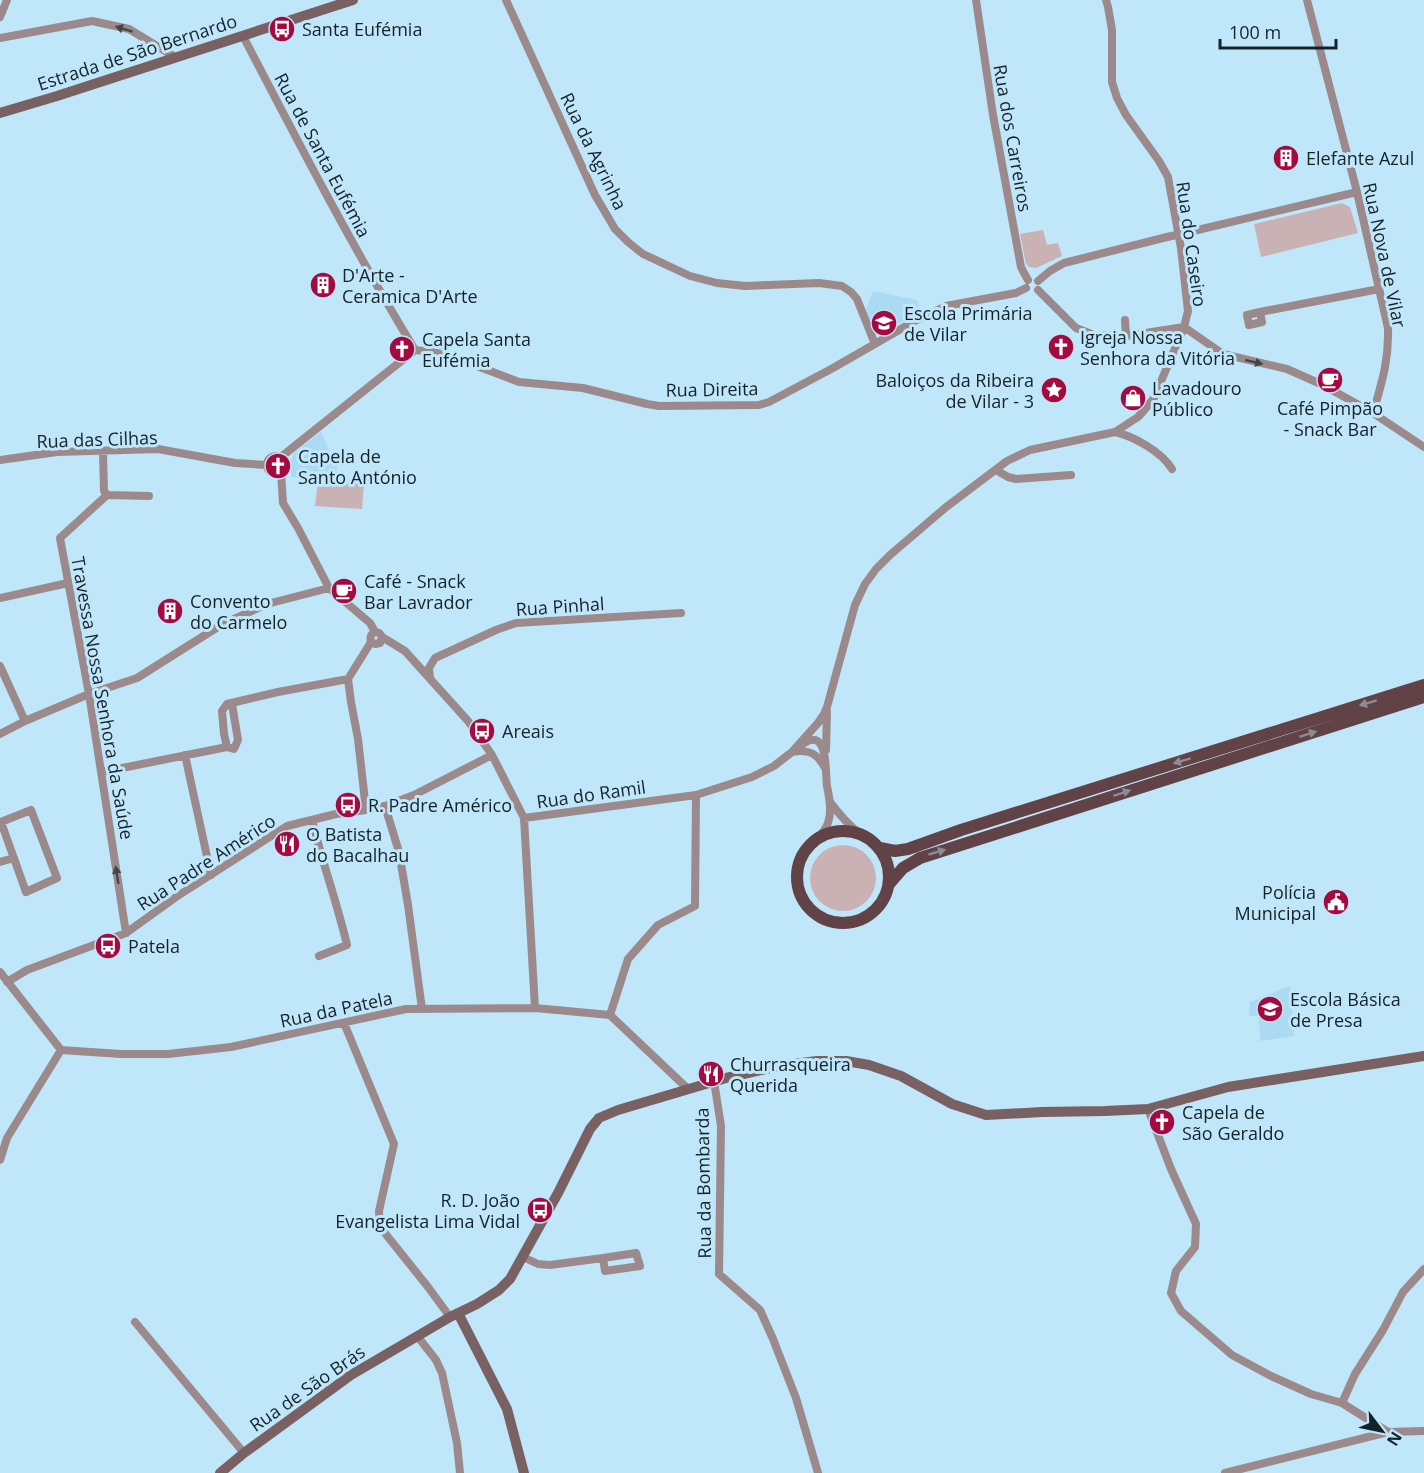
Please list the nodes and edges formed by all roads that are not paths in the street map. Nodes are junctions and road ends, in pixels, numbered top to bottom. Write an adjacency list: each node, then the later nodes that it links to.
1 (7, 0): 7 (street)
2 (353, 0): 9 (street, Estrada de São Bernardo)
3 (506, 0): 20 (street, Rua da Agrinha)
4 (976, 0): 13 (street, Rua dos Carreiros)
5 (1106, 0): 18 (street, Rua do Caseiro)
6 (1307, 0): 12 (street, Rua Nova de Vilar)
7 (0, 17)
8 (1, 36): 10 (street, one-way to 8)
9 (243, 36): 10 (street, Estrada de São Bernardo); 21 (street, Rua de Santa Eufémia)
10 (175, 57): 11 (street, Estrada de São Bernardo)
11 (0, 113)
12 (1357, 192): 14 (street, bridge); 15 (street, Rua Nova de Vilar)
13 (1027, 284): 14 (street); 14 (street); 20 (street, Rua Direita)
14 (1038, 286): 19 (street)
15 (1378, 288): 16 (street); 22 (street, Rua Nova de Vilar)
16 (1260, 312)
17 (1125, 320): 19 (street)
18 (1184, 327): 19 (street); 22 (street, one-way to 22); 23 (street, Rua do Caseiro)
19 (1126, 336)
20 (875, 344): 21 (street, Rua Direita)
21 (415, 350): 26 (street)
22 (1373, 413): 24 (street)
23 (1115, 432): 29 (street); 30 (street)
24 (1424, 447)
25 (104, 451): 27 (street, Rua das Cilhas); 28 (street, Rua das Cilhas); 33 (street)
26 (281, 457): 28 (street); 31 (street)
27 (0, 460)
28 (267, 465): 31 (street)
29 (1172, 468)
30 (996, 470): 32 (street); 49 (street)
31 (281, 472): 36 (street)
32 (1071, 475)
33 (107, 495): 34 (street); 35 (street, Travessa Nossa Senhora da Saúde)
34 (149, 496)
35 (68, 583): 37 (street); 46 (street, Travessa Nossa Senhora da Saúde)
36 (329, 588): 39 (street); 46 (street)
37 (0, 598)
38 (681, 613): 43 (street, Rua Pinhal)
39 (375, 632): 40 (street); 41 (street)
40 (382, 637): 41 (street); 43 (street, Rua do Ramil)
41 (371, 642): 44 (street)
42 (0, 666): 50 (street)
43 (430, 678): 54 (street, Rua do Ramil)
44 (348, 679): 48 (street); 62 (street)
45 (1424, 686): 67 (main road, one-way to 67)
46 (89, 694): 50 (street); 58 (street, Travessa Nossa Senhora da Saúde)
47 (1424, 697): 71 (main road, one-way to 47)
48 (232, 704): 52 (street); 52 (street)
49 (827, 707): 53 (street); 56 (street)
50 (25, 721): 51 (street)
51 (0, 734)
52 (227, 747): 55 (street)
53 (792, 752): 56 (street); 57 (street); 59 (street, Rua do Ramil)
54 (492, 754): 61 (street, Rua Padre Américo); 63 (street, Rua do Ramil)
55 (185, 755): 58 (street); 70 (street)
56 (826, 760): 57 (street)
57 (826, 769): 60 (street)
58 (102, 772): 72 (street, Travessa Nossa Senhora da Saúde, one-way to 58)
59 (696, 795): 63 (street, Rua do Ramil); 78 (street)
60 (830, 802): 65 (street); 66 (street)
61 (385, 806): 62 (street, Rua Padre Américo); 77 (street)
62 (366, 810): 64 (street, Rua Padre Américo)
63 (524, 818): 76 (street)
64 (312, 820): 70 (street, Rua Padre Américo); 73 (street)
65 (859, 833): 66 (main road); 67 (main road)
66 (820, 836): 71 (main road)
67 (880, 849): 71 (main road)
68 (14, 858): 68 (street); 69 (street)
69 (0, 862)
70 (211, 875): 72 (street, Rua Padre Américo)
71 (889, 884)
72 (126, 933): 75 (street, Rua Padre Américo)
73 (319, 956)
74 (0, 972): 75 (street)
75 (7, 982): 80 (street)
76 (535, 1008): 77 (street, Rua da Patela); 78 (street, Rua da Patela)
77 (422, 1009): 79 (street, Rua da Patela)
78 (609, 1015): 83 (street)
79 (344, 1023): 80 (street, Rua da Patela); 89 (street)
80 (61, 1050): 85 (street)
81 (1424, 1056): 84 (street, Rua de São Brás)
82 (714, 1081): 83 (street, Rua de São Brás); 84 (street, Rua de São Brás); 99 (street, Rua da Bombarda)
83 (688, 1089): 86 (street, Rua de São Brás)
84 (1148, 1109): 92 (street)
85 (0, 1160)
86 (524, 1257): 87 (street); 89 (street, Rua de São Brás)
87 (603, 1258): 87 (street)
88 (1424, 1269): 92 (street)
89 (454, 1315): 91 (street, Rua de São Brás); 98 (street)
90 (135, 1322): 95 (street)
91 (417, 1336): 95 (street, Rua de São Brás); 97 (street)
92 (1342, 1403): 94 (street)
93 (1424, 1431): 94 (street)
94 (1388, 1432): 100 (street)
95 (244, 1453): 96 (street, Rua de São Brás)
96 (220, 1473)
97 (460, 1473)
98 (524, 1473)
99 (818, 1473)
100 (1225, 1473)

